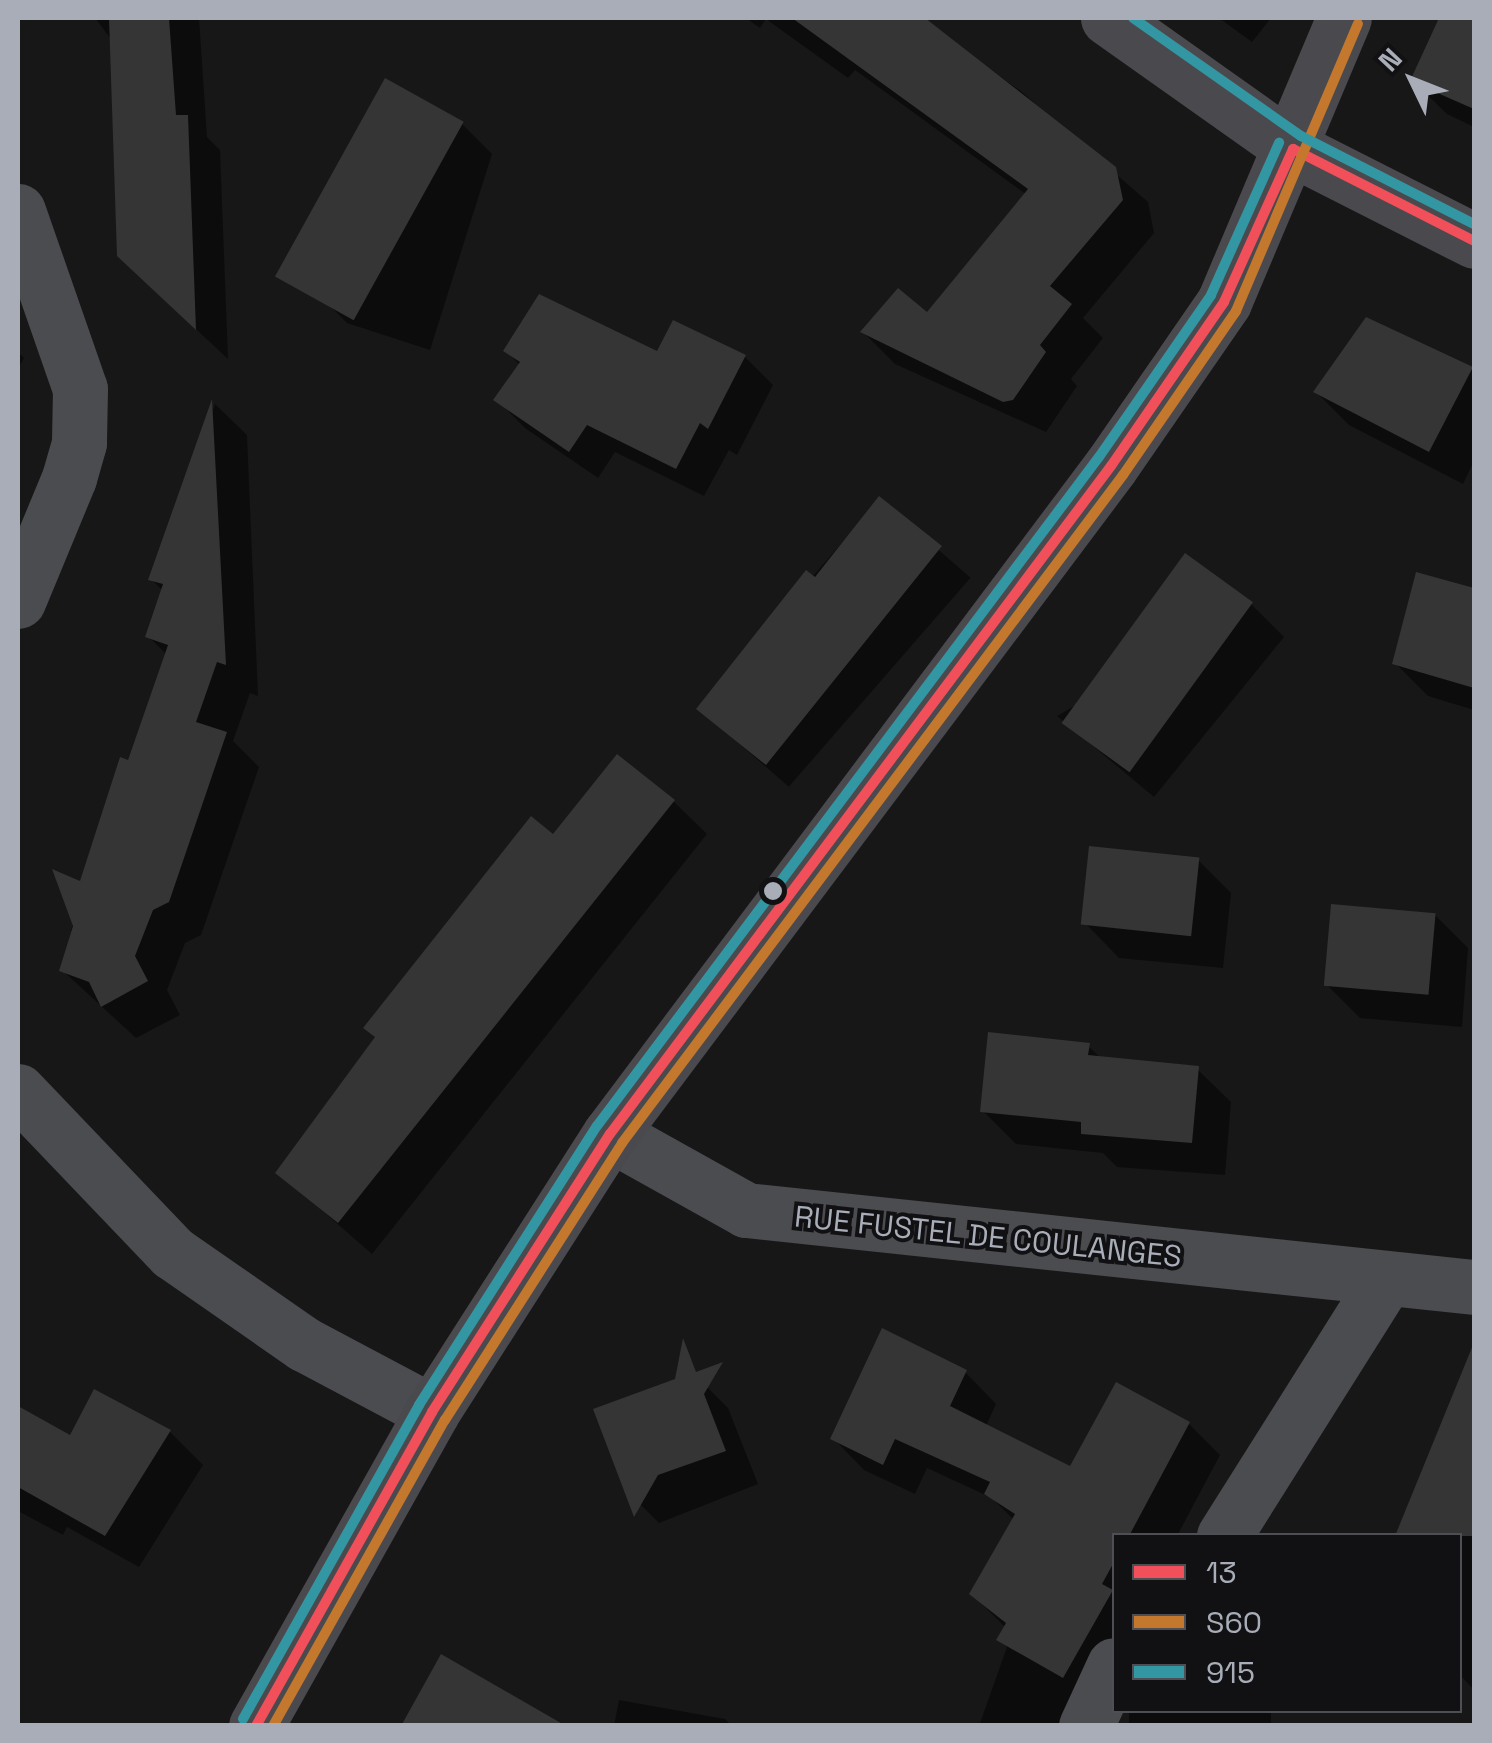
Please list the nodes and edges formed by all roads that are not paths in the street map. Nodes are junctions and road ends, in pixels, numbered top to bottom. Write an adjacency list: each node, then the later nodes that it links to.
1 (1108, 18): 3 (main road)
2 (1344, 18): 3 (main road)
3 (1293, 149): 5 (main road); 8 (main road)
4 (18, 210): 6 (street)
5 (1474, 241)
6 (18, 602)
7 (18, 1091): 11 (street)
8 (610, 1134): 9 (street, RUE FUSTEL DE COULANGES); 11 (main road)
9 (1384, 1282): 10 (street, RUE FUSTEL DE COULANGES); 12 (street)
10 (1474, 1287)
11 (432, 1412): 14 (main road)
12 (1226, 1533)
13 (1112, 1669): 15 (street)
14 (256, 1726)
15 (1086, 1726)

